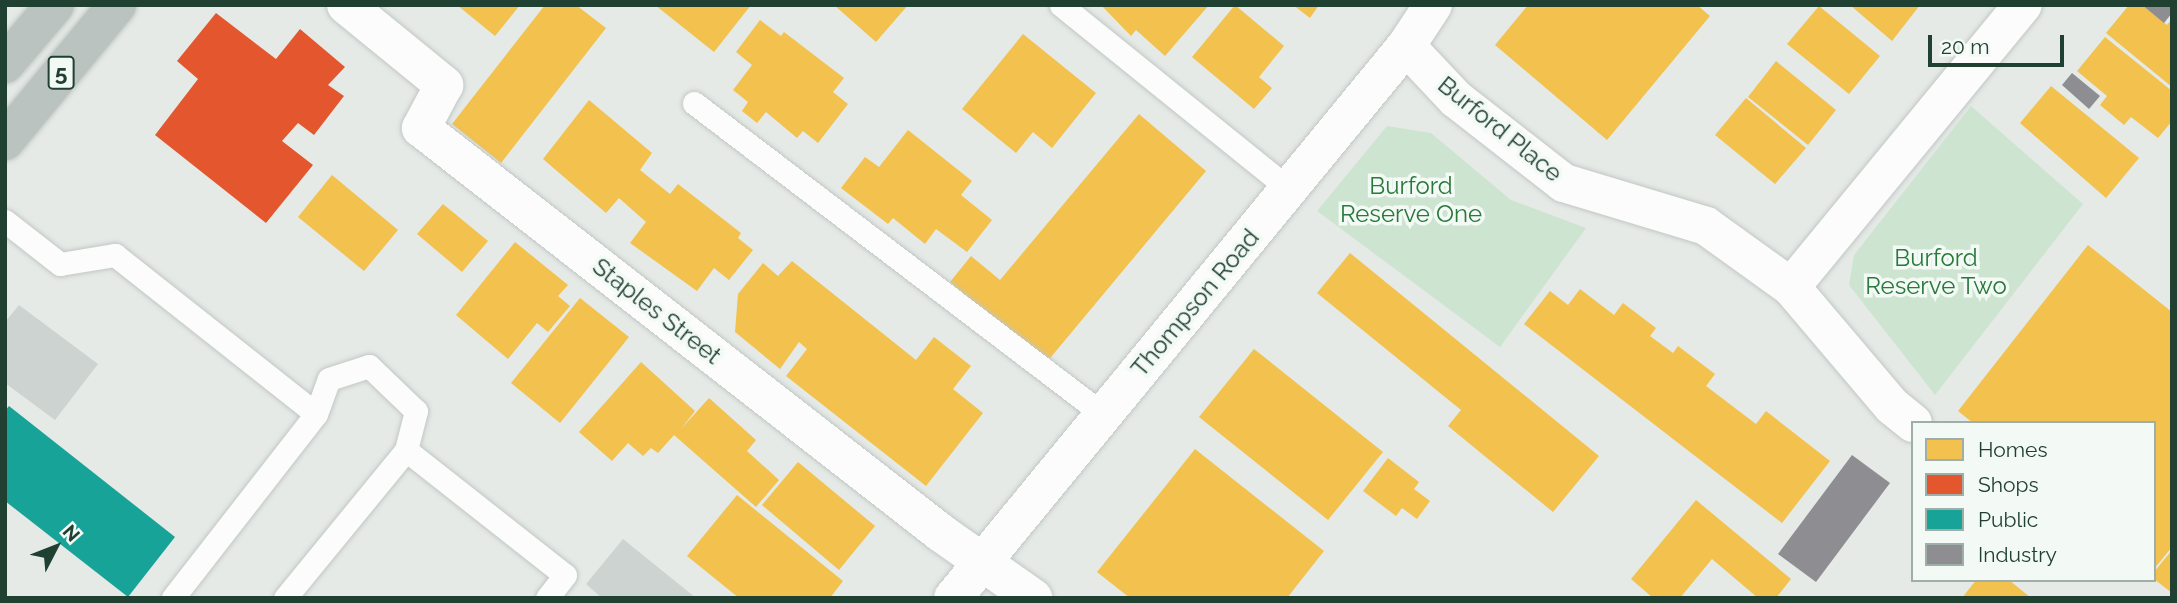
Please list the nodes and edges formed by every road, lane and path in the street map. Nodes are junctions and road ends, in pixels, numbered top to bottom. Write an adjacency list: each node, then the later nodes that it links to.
1 (55, 5): 8 (highway, 5)
2 (117, 5): 10 (highway, 5)
3 (346, 5): 18 (street, Staples Street)
4 (1061, 5): 11 (lane)
5 (1433, 5): 7 (street, Thompson Road)
6 (2023, 5): 13 (street)
7 (1406, 46): 11 (street, Thompson Road); 13 (street, Burford Place)
8 (5, 64)
9 (694, 103): 15 (lane)
10 (5, 141)
11 (1289, 189): 15 (street, Thompson Road)
12 (5, 220): 14 (lane)
13 (1791, 287): 16 (street, Burford Place)
14 (316, 414): 17 (lane); 19 (lane)
15 (1104, 415): 18 (street, Thompson Road)
16 (1911, 421)
17 (406, 450): 20 (lane); 21 (lane)
18 (984, 560): 22 (street, Thompson Road); 23 (street, Staples Street)
19 (173, 598)
20 (285, 598)
21 (547, 598)
22 (953, 598)
23 (1033, 598)

